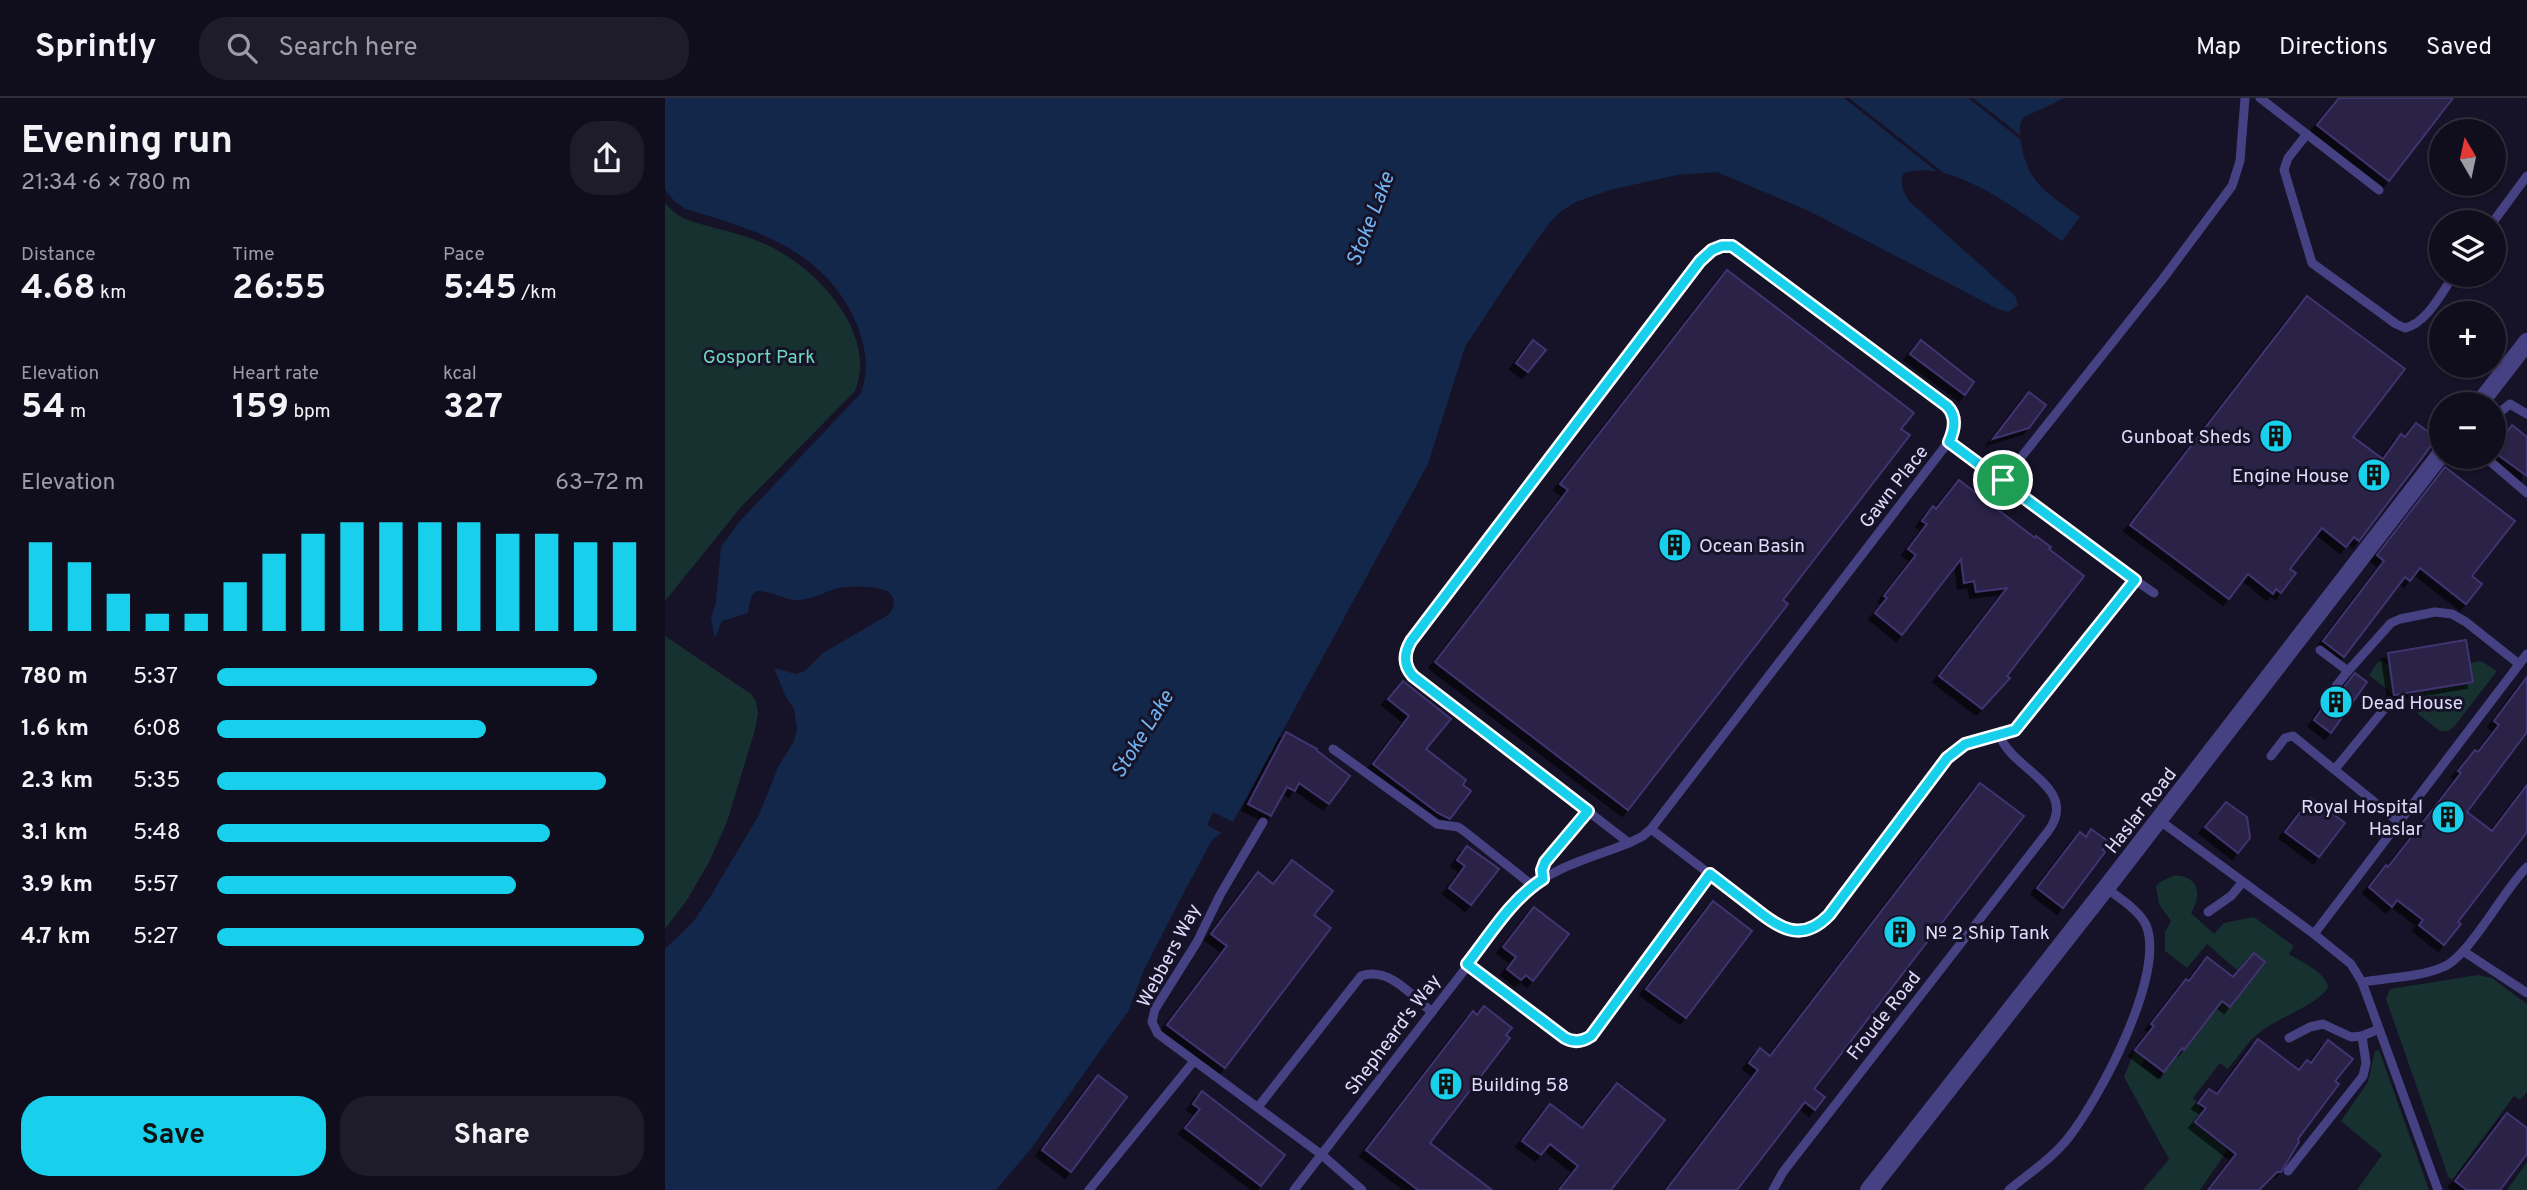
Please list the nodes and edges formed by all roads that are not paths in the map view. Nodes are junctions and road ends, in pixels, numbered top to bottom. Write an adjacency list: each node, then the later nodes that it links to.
1 (2245, 98): 15 (lane)
2 (2260, 98): 3 (lane)
3 (2307, 134): 5 (lane); 7 (lane)
4 (2527, 176): 6 (lane)
5 (2379, 190)
6 (2502, 210)
7 (2445, 287)
8 (2527, 342): 9 (street)
9 (2488, 392)
10 (2506, 407): 11 (lane)
11 (2527, 414)
12 (1949, 442): 15 (lane); 29 (lane, Gawn Place); 33 (lane, Gawn Place)
13 (2429, 469): 30 (street, Haslar Road)
14 (2499, 469): 16 (lane)
15 (2003, 480): 17 (lane)
16 (2527, 493)
17 (2135, 580): 18 (lane); 25 (lane)
18 (2154, 593)
19 (2320, 650): 22 (lane)
20 (2527, 654): 21 (lane)
21 (2519, 664): 22 (lane); 32 (lane)
22 (2348, 671): 23 (lane)
23 (2336, 686)
24 (2391, 702): 28 (lane)
25 (2000, 736): 36 (lane); 58 (lane, Froude Road)
26 (1333, 748): 39 (lane)
27 (2271, 756): 28 (lane)
28 (2335, 769): 32 (lane)
29 (1588, 811): 34 (lane, Gawn Place); 37 (lane)
30 (2159, 820): 38 (lane); 40 (street, Haslar Road)
31 (1263, 822): 51 (lane, Webbers Way)
32 (2399, 822): 42 (lane)
33 (1651, 829): 34 (lane, Gawn Place); 36 (lane)
34 (1629, 843): 37 (lane, Shepheard's Way)
35 (2527, 867): 43 (lane)
36 (1710, 874): 44 (lane)
37 (1543, 879): 39 (lane, Shepheard's Way)
38 (2242, 883): 41 (lane); 42 (lane)
39 (1532, 885): 44 (lane, Shepheard's Way)
40 (2106, 888): 59 (street, Haslar Road); 60 (lane)
41 (2208, 912)
42 (2314, 934): 45 (lane)
43 (2463, 951): 45 (lane); 46 (lane)
44 (1467, 964): 47 (lane, Shepheard's Way)
45 (2362, 982): 48 (lane)
46 (2527, 993)
47 (1432, 1012): 52 (lane); 53 (lane, Shepheard's Way)
48 (2379, 1029): 49 (lane); 61 (lane)
49 (2362, 1036): 50 (lane); 54 (lane)
50 (2290, 1038)
51 (1194, 1061): 52 (lane, Webbers Way); 55 (lane)
52 (1258, 1107): 53 (lane, Webbers Way)
53 (1322, 1155): 56 (lane, Shepheard's Way); 57 (lane, Webbers Way)
54 (2288, 1171)
55 (1089, 1190)
56 (1294, 1190)
57 (1362, 1190)
58 (1773, 1190)
59 (1869, 1190)
60 (2009, 1190)
61 (2438, 1190)

